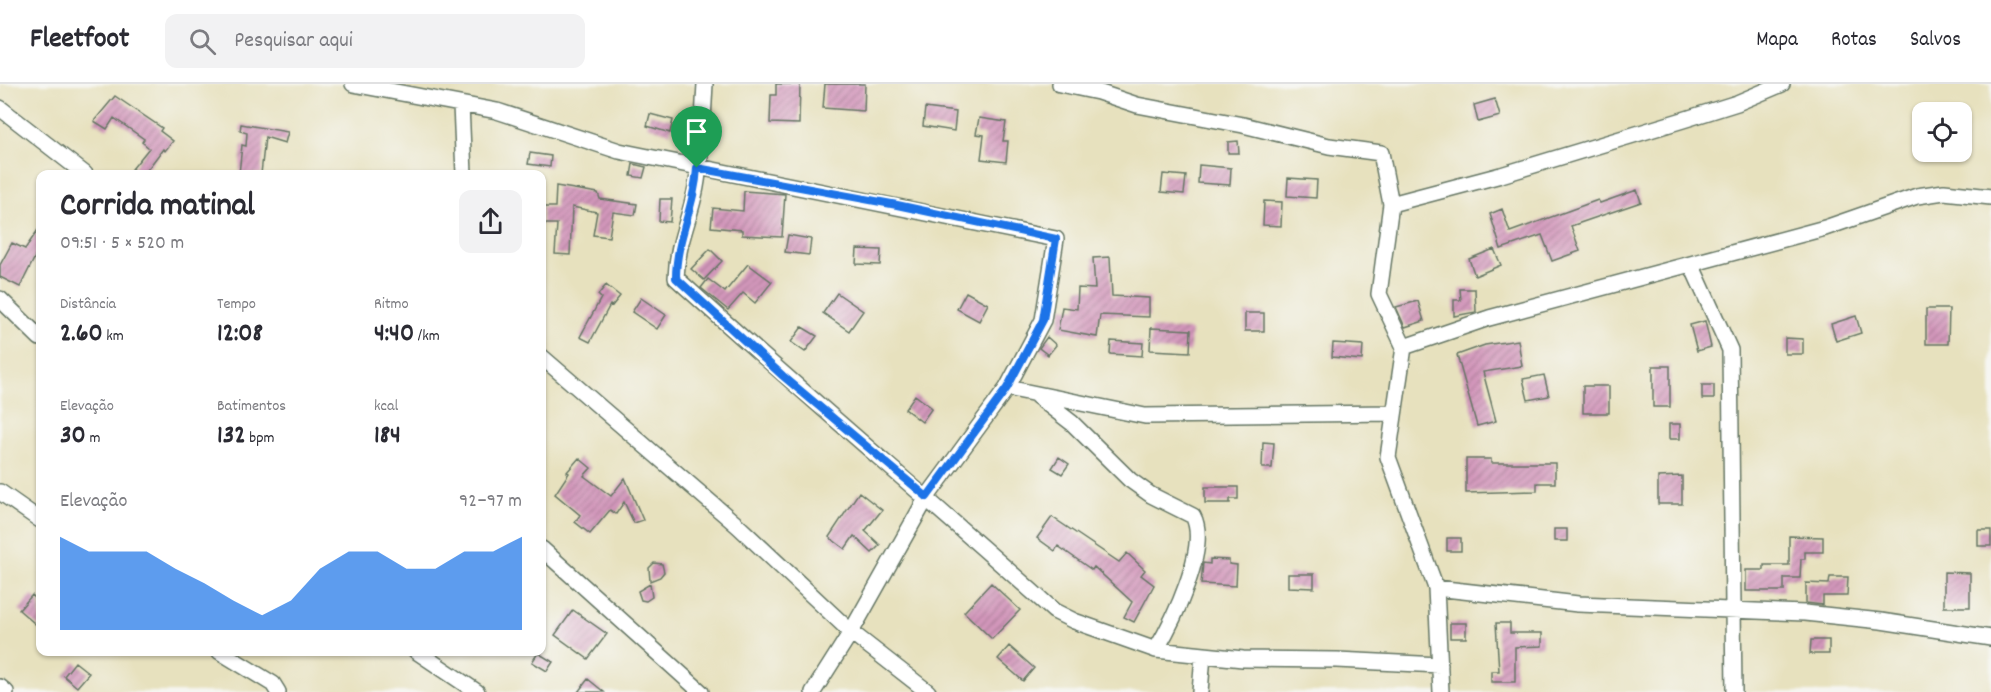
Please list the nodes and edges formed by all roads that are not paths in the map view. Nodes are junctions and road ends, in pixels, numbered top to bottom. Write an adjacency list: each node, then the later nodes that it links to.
1 (353, 84): 5 (street)
2 (705, 84): 7 (street)
3 (1060, 84): 11 (street)
4 (1782, 84): 11 (street)
5 (461, 105): 7 (street); 9 (street)
6 (0, 108): 8 (street)
7 (697, 168): 17 (street); 21 (street)
8 (79, 170)
9 (464, 170)
10 (1991, 197): 12 (street)
11 (1391, 204): 15 (street)
12 (1691, 264): 15 (street); 25 (street)
13 (0, 299): 14 (street)
14 (36, 334)
15 (1404, 347): 19 (street)
16 (546, 360): 26 (street)
17 (1007, 388): 18 (street); 21 (street)
18 (1033, 393): 19 (street); 28 (street)
19 (1393, 413): 24 (street)
20 (0, 492): 22 (street)
21 (927, 497): 26 (street); 28 (street)
22 (36, 517)
23 (546, 553): 37 (street)
24 (1436, 588): 25 (street); 32 (street)
25 (1735, 612): 27 (street); 42 (street)
26 (851, 632): 38 (street); 39 (street)
27 (1991, 638)
28 (1156, 651): 31 (street)
29 (227, 656): 35 (street)
30 (423, 656): 36 (street)
31 (1203, 656): 32 (street); 40 (street)
32 (1440, 665): 41 (street)
33 (0, 687): 34 (street)
34 (6, 692)
35 (278, 692)
36 (477, 692)
37 (701, 692)
38 (813, 692)
39 (928, 692)
40 (1200, 692)
41 (1441, 692)
42 (1734, 692)

